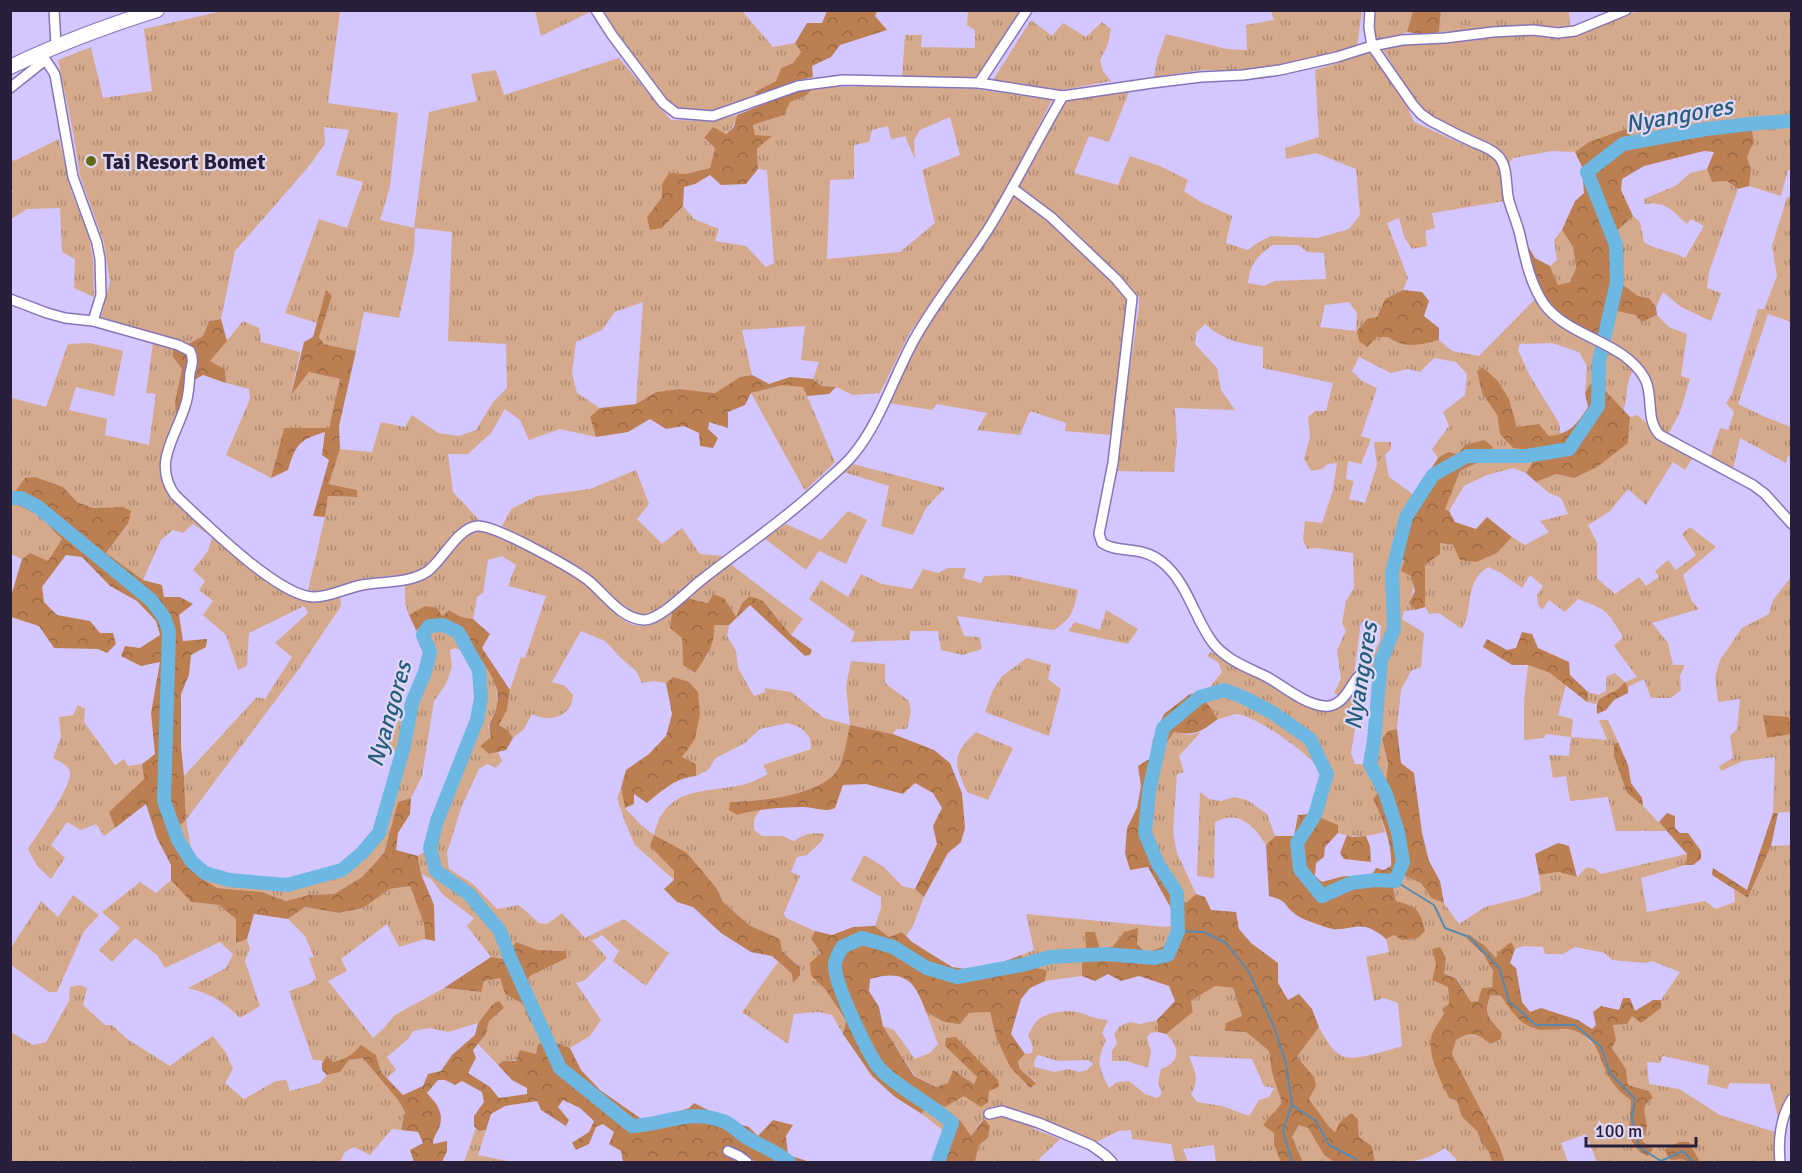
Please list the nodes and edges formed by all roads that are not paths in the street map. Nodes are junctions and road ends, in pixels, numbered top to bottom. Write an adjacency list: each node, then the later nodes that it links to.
1 (54, 10): 7 (street)
2 (157, 10): 7 (highway)
3 (596, 10): 11 (street)
4 (1027, 10): 11 (street)
5 (1370, 10): 8 (street)
6 (1626, 10): 8 (street)
7 (56, 45): 9 (highway)
8 (1372, 46): 13 (street); 17 (street)
9 (43, 57): 10 (highway); 12 (street); 16 (street)
10 (10, 67)
11 (979, 82): 13 (street)
12 (10, 88)
13 (1063, 96): 14 (street)
14 (1012, 188): 16 (street); 18 (street)
15 (10, 299): 16 (street)
16 (93, 321)
17 (1791, 524)
18 (1360, 675)
19 (1791, 1099): 24 (street)
20 (989, 1114): 23 (street)
21 (728, 1151): 22 (street)
22 (747, 1162)
23 (1112, 1162)
24 (1780, 1162)

